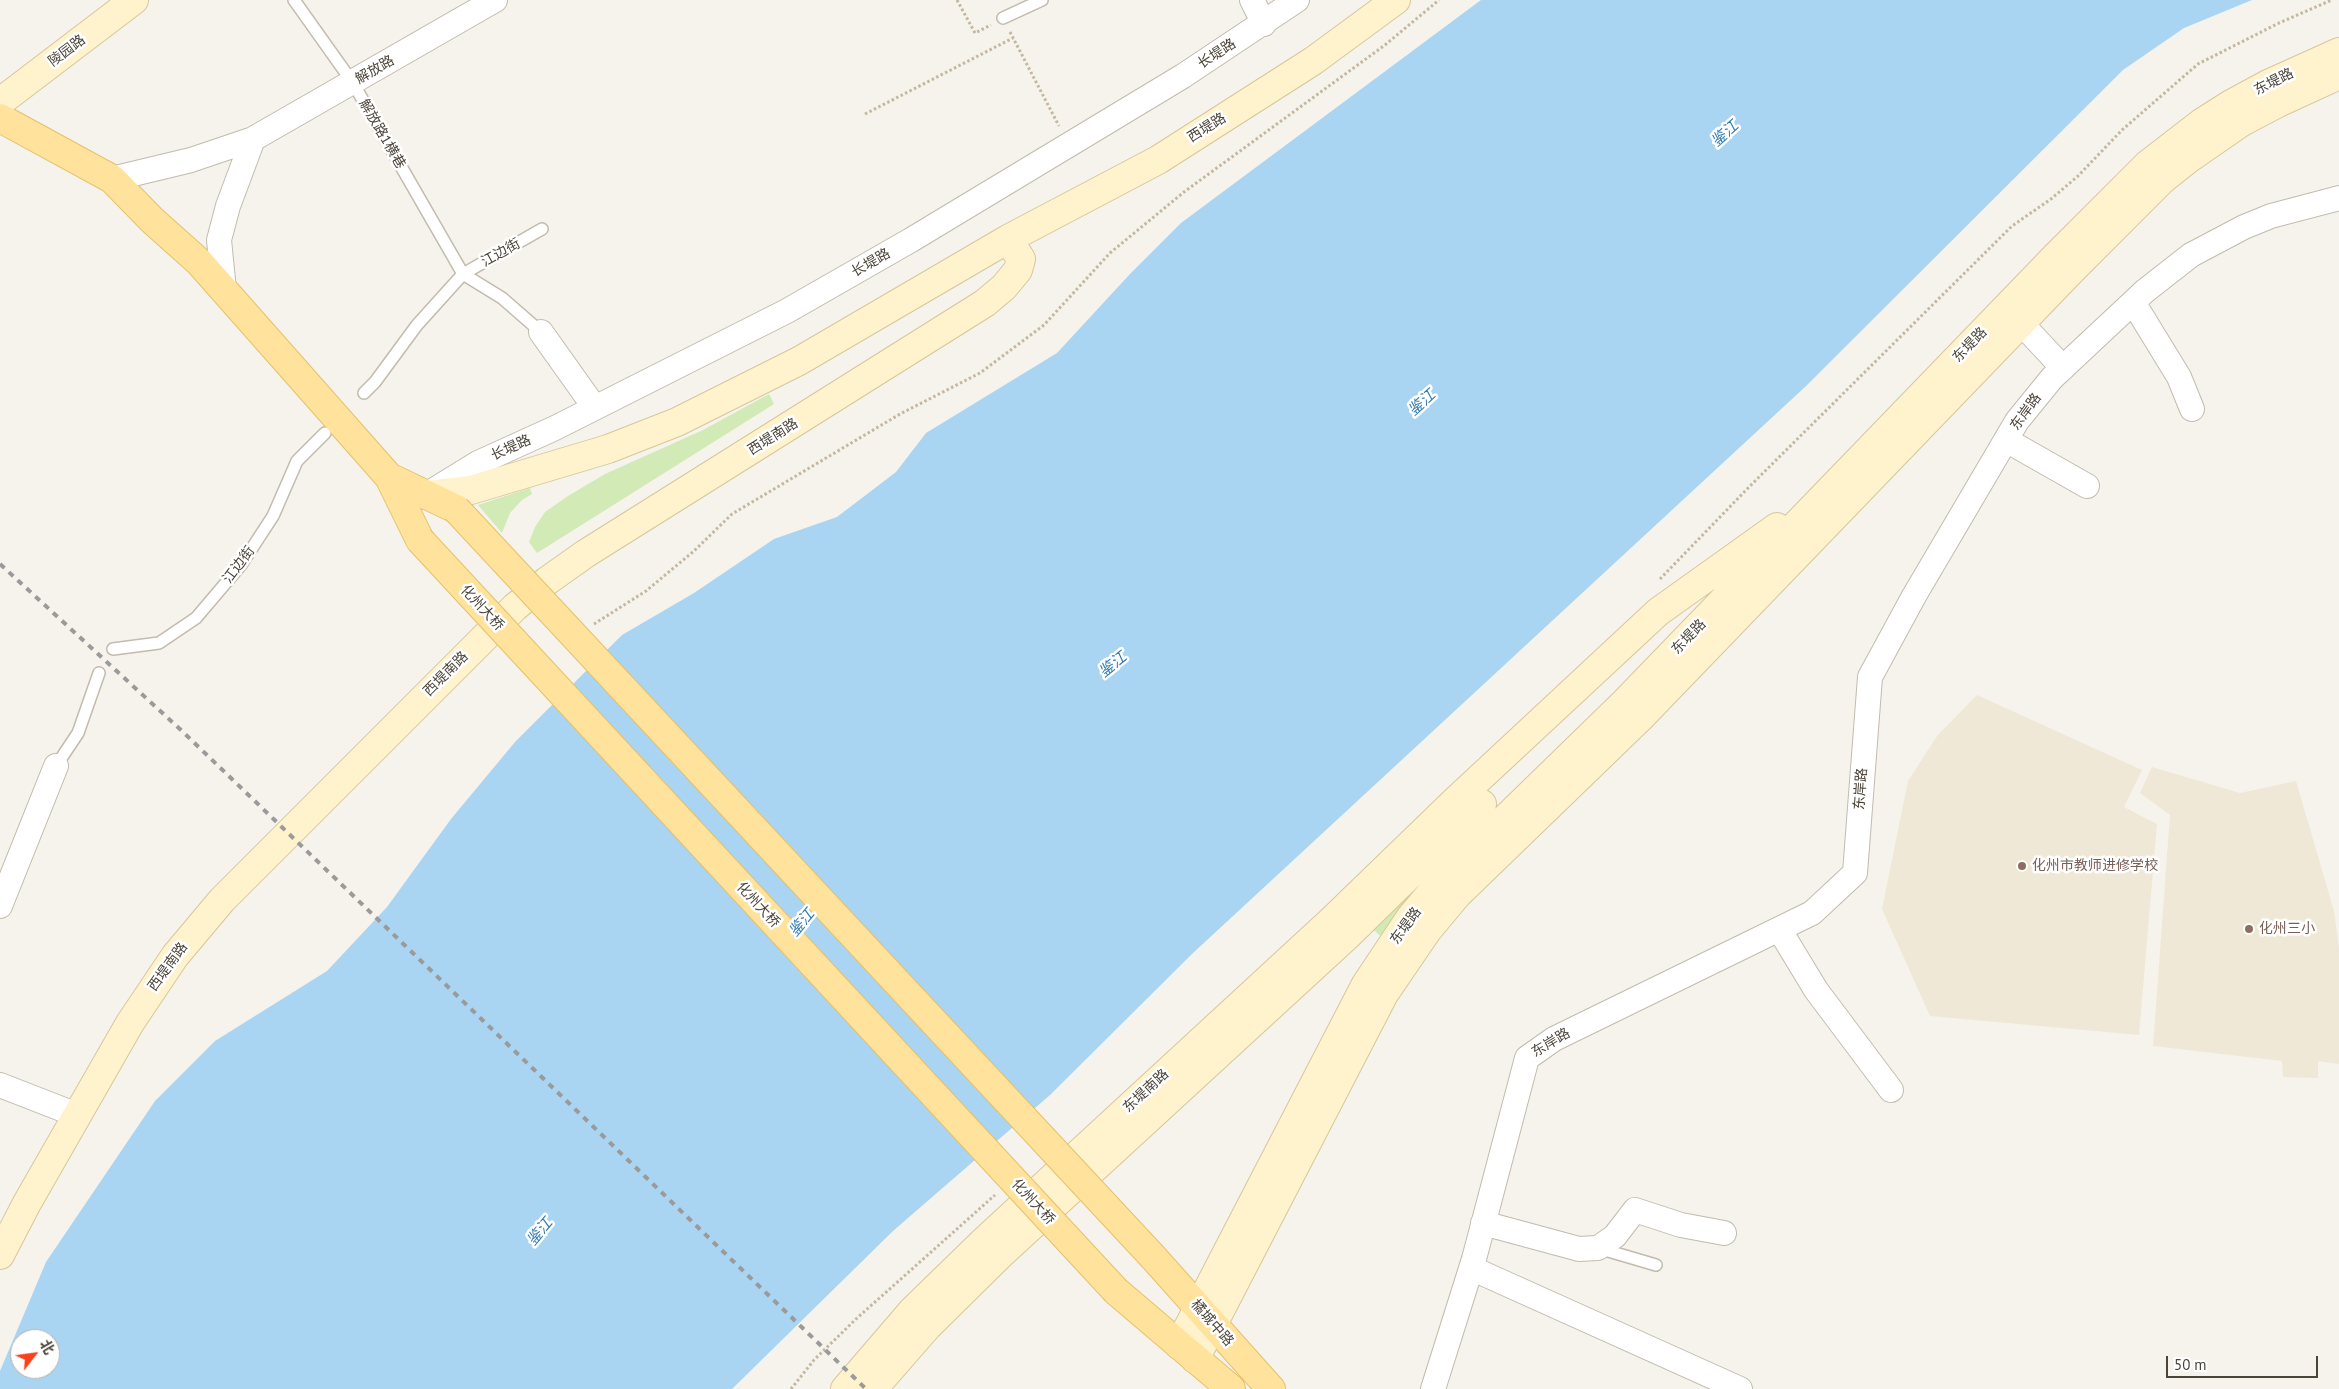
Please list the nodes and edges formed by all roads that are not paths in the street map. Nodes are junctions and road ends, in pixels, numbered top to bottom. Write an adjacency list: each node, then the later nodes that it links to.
1 (134, 0): 13 (main road, 陵园路)
2 (294, 0): 12 (lane, 解放路1横巷)
3 (495, 0): 12 (street, 解放路)
4 (1042, 0): 8 (lane)
5 (1252, 0): 9 (street)
6 (1297, 0): 9 (street, 长堤路)
7 (1396, 0): 19 (main road, 西堤路)
8 (1003, 18)
9 (1264, 24): 27 (street, 长堤路)
10 (2339, 52): 33 (main road, 东堤路)
11 (2339, 75): 23 (main road, 东堤路)
12 (353, 83): 15 (street, 解放路); 20 (lane, 解放路1横巷)
13 (0, 102)
14 (0, 118): 16 (main road)
15 (253, 138): 16 (street, 解放路); 21 (street)
16 (112, 179): 21 (main road)
17 (2339, 198): 22 (street, 东岸路)
18 (542, 229): 20 (lane, 江边街)
19 (1008, 239): 34 (main road, 西堤路); 47 (main road, 西堤南路)
20 (463, 274): 24 (lane); 26 (lane, 江边街)
21 (224, 290): 31 (main road)
22 (2133, 302): 25 (street, 东岸路); 28 (street)
23 (2021, 323): 25 (street); 40 (main road, 东堤路)
24 (540, 332): 27 (street)
25 (2064, 368): 30 (street, 东岸路)
26 (364, 393)
27 (595, 408): 34 (street, 长堤路)
28 (2192, 409)
29 (324, 433): 35 (lane, 江边街)
30 (2006, 440): 32 (street); 42 (street, 东岸路)
31 (389, 477): 34 (main road); 55 (main road, 化州大桥, bridge)
32 (2087, 486)
33 (1831, 489): 38 (main road, 东堤南路); 40 (main road, 东堤路)
34 (426, 495): 54 (main road, 橘城中路, bridge)
35 (113, 649)
36 (99, 673): 37 (lane)
37 (56, 766): 41 (street)
38 (1455, 800): 39 (main road); 56 (main road, 东堤南路)
39 (1482, 804): 40 (main road); 43 (main road, 东堤南路)
40 (1526, 813): 44 (main road, 东堤路); 54 (main road, 东堤路)
41 (0, 906)
42 (1779, 929): 46 (street); 48 (street, 东岸路)
43 (1351, 931): 44 (main road); 57 (main road, 东堤南路)
44 (1381, 961): 54 (main road, 东堤路)
45 (2, 1089): 47 (street)
46 (1891, 1090)
47 (77, 1115): 51 (main road, 西堤南路)
48 (1483, 1223): 50 (street); 53 (street, 东岸路)
49 (1724, 1233): 50 (street)
50 (1598, 1248): 52 (lane)
51 (0, 1255)
52 (1656, 1265)
53 (1471, 1268): 60 (street, 东岸路); 61 (street)
54 (1206, 1316): 55 (main road, 东堤路); 59 (main road, 橘城中路)
55 (1187, 1352): 58 (main road)
56 (845, 1389)
57 (873, 1389)
58 (1231, 1389)
59 (1270, 1389)
60 (1433, 1389)
61 (1740, 1389)

